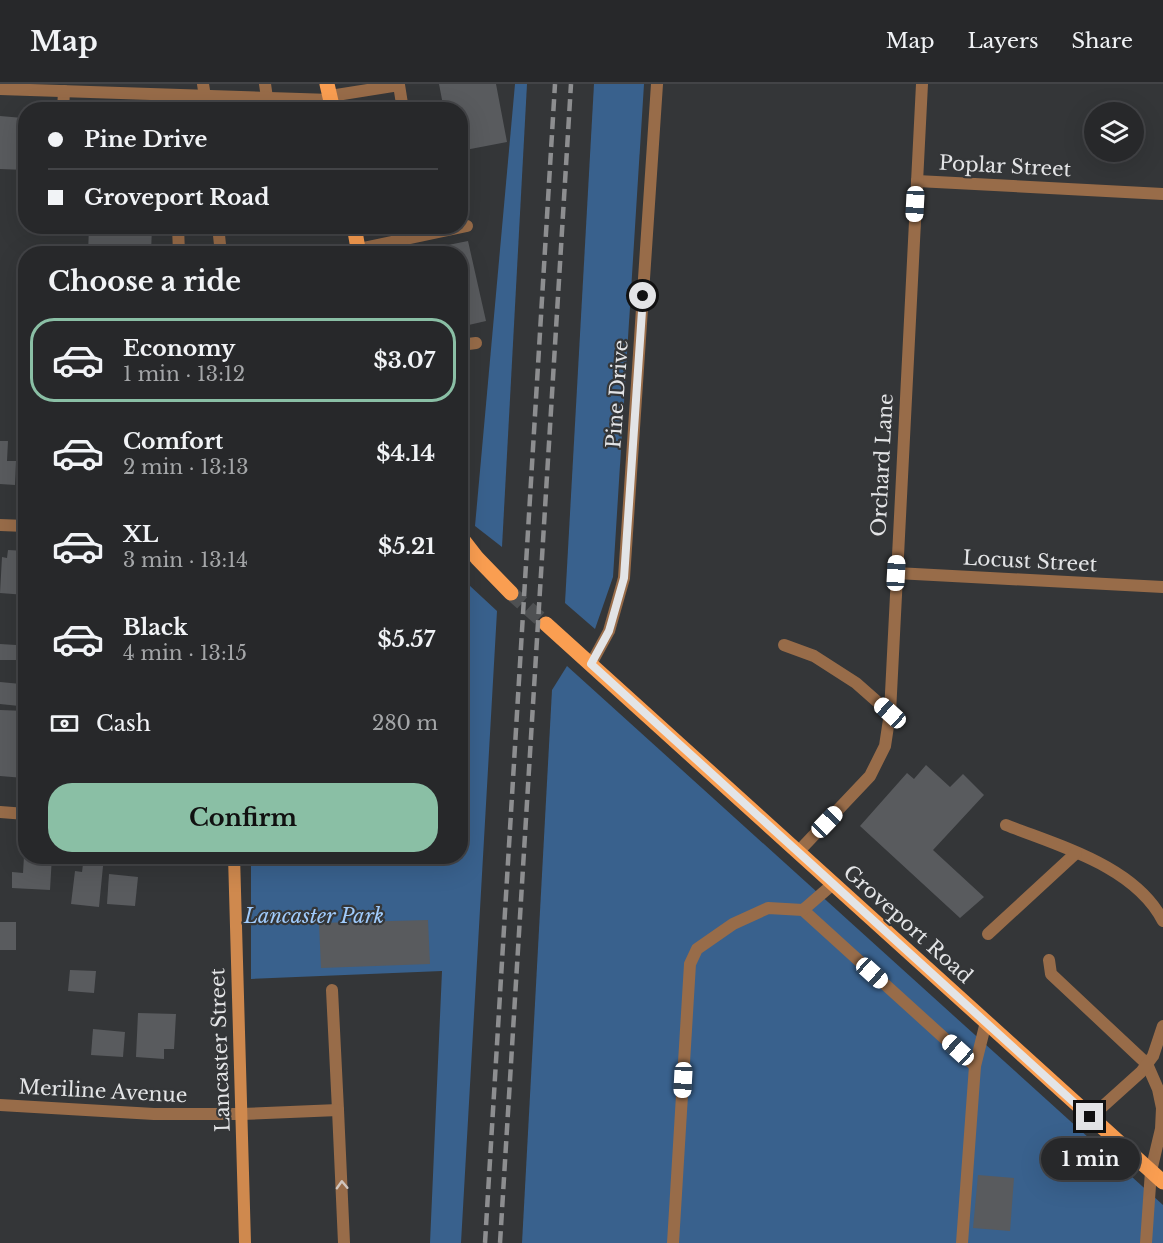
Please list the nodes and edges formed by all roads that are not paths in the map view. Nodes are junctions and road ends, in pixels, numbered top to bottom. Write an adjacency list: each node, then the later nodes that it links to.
1 (265, 84): 7 (street)
2 (657, 84): 26 (street, Pine Drive)
3 (922, 84): 10 (street, Orchard Lane)
4 (0, 89): 5 (street)
5 (72, 89): 6 (street)
6 (204, 90): 7 (street)
7 (267, 98): 8 (street)
8 (330, 98): 9 (street)
9 (402, 102)
10 (917, 181): 11 (street, Poplar Street); 21 (street, Orchard Lane)
11 (1163, 194)
12 (429, 234): 13 (street)
13 (401, 240): 14 (street); 15 (street)
14 (378, 246)
15 (402, 246)
16 (476, 343): 17 (street)
17 (468, 344)
18 (0, 525): 19 (street)
19 (18, 526)
20 (468, 546): 23 (main road)
21 (896, 573): 22 (street, Locust Street); 27 (street, Orchard Lane)
22 (1163, 587)
23 (511, 593)
24 (546, 624): 26 (main road, Groveport Road)
25 (784, 645): 27 (street)
26 (591, 664): 31 (main road, Groveport Road)
27 (890, 713): 31 (street, Orchard Lane)
28 (0, 812): 29 (street)
29 (18, 813)
30 (1006, 825): 32 (street)
31 (798, 852): 34 (main road, Groveport Road)
32 (1076, 853): 36 (street); 37 (street)
33 (234, 864): 46 (street, Lancaster Street)
34 (833, 884): 35 (street); 40 (main road, Groveport Road)
35 (803, 910): 43 (street); 51 (street)
36 (1163, 921)
37 (988, 934)
38 (1049, 960): 42 (street)
39 (332, 990): 45 (street)
40 (986, 1022): 43 (street); 47 (main road, Groveport Road)
41 (1163, 1026): 42 (street)
42 (1147, 1064): 47 (street); 48 (street)
43 (975, 1066): 52 (street)
44 (0, 1105): 46 (street, Meriline Avenue)
45 (338, 1110): 46 (street, Meriline Avenue); 50 (street, one-way to 45)
46 (241, 1114): 49 (street, Lancaster Street)
47 (1090, 1117): 48 (main road, Groveport Road)
48 (1157, 1177): 53 (street)
49 (245, 1243)
50 (344, 1243)
51 (674, 1243)
52 (962, 1243)
53 (1146, 1243)

